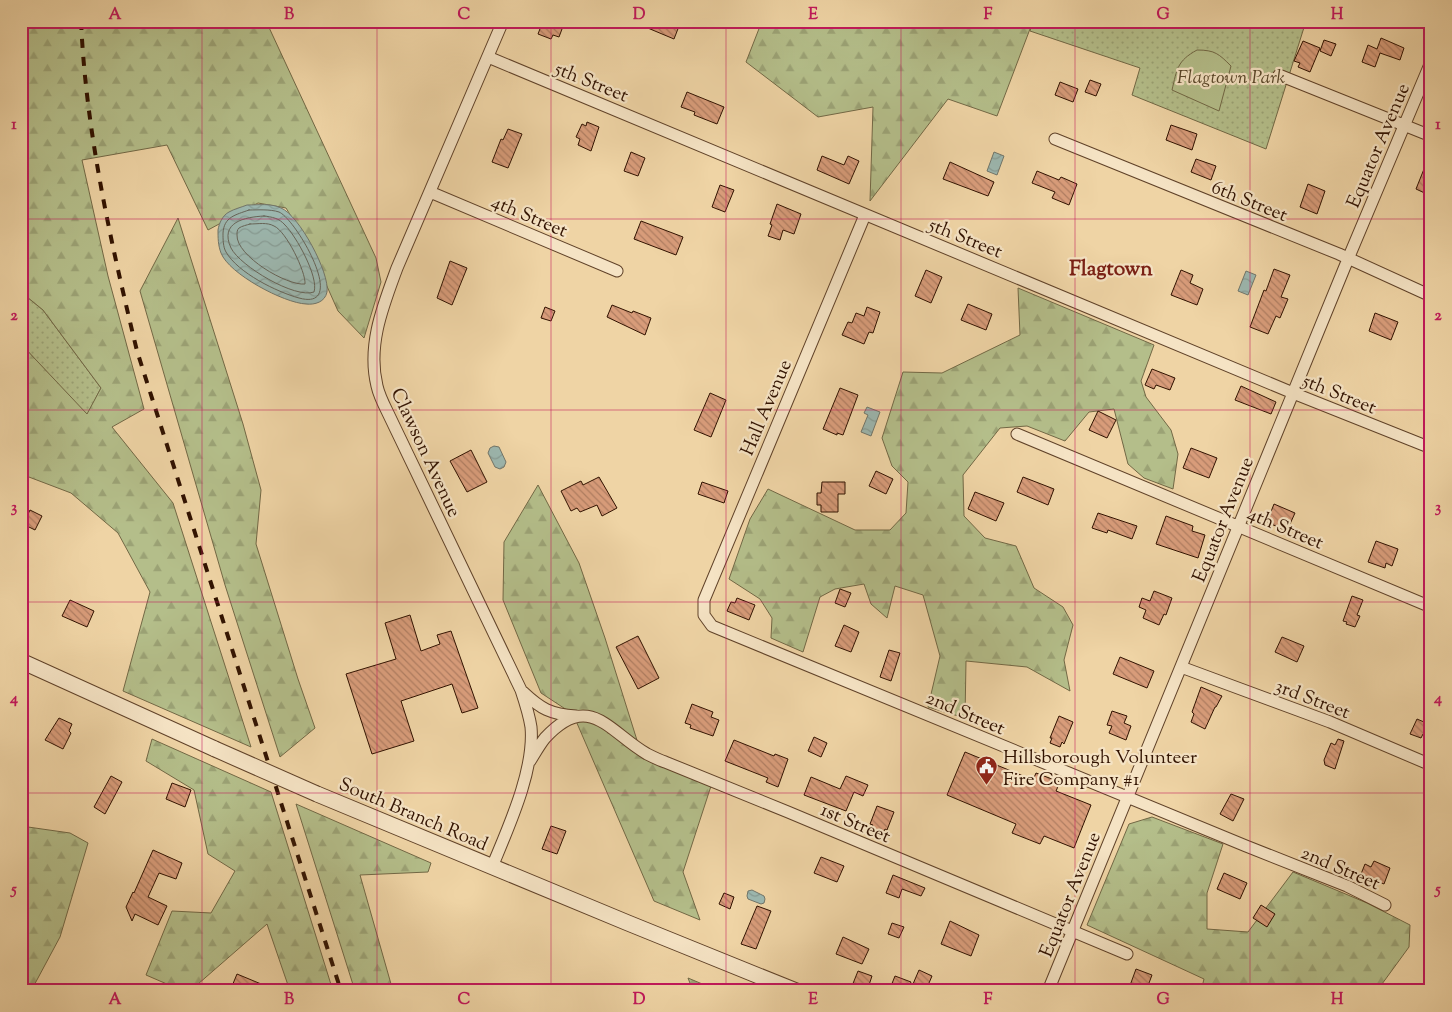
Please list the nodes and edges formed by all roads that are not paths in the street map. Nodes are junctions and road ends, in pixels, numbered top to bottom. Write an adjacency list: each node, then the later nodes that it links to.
1 (503, 21): 2 (street, Clawson Avenue)
2 (488, 57): 8 (street, Clawson Avenue); 9 (street, 5th Street)
3 (1431, 62): 5 (street, Equator Avenue)
4 (1279, 76): 5 (street)
5 (1404, 125): 6 (street); 10 (street, Equator Avenue)
6 (1431, 136)
7 (1055, 139): 10 (street, 6th Street)
8 (430, 192): 11 (street, 4th Street); 21 (street, Clawson Avenue)
9 (866, 215): 13 (street, 5th Street); 18 (street, Hall Avenue)
10 (1348, 258): 12 (street, 6th Street); 13 (street, Equator Avenue)
11 (617, 271)
12 (1431, 296)
13 (1293, 393): 15 (street, 5th Street); 16 (street, Equator Avenue)
14 (1017, 434): 16 (street, 4th Street)
15 (1431, 448)
16 (1239, 526): 17 (street, 4th Street); 20 (street, Equator Avenue)
17 (1431, 607)
18 (704, 615): 25 (street, 2nd Street)
19 (21, 661): 26 (street, South Branch Road, bridge)
20 (1181, 667): 24 (street, 3rd Street); 25 (street, Equator Avenue)
21 (521, 690): 22 (street, 1st Street); 23 (street, Clawson Avenue)
22 (576, 716): 23 (street); 28 (street, 1st Street)
23 (530, 762): 26 (street, Clawson Avenue)
24 (1431, 764)
25 (1127, 798): 27 (street, 2nd Street); 28 (street, Equator Avenue)
26 (492, 867): 30 (street, South Branch Road)
27 (1385, 905)
28 (1073, 931): 29 (street, 1st Street); 31 (street, Equator Avenue)
29 (1127, 954)
30 (796, 991)
31 (1048, 991)

